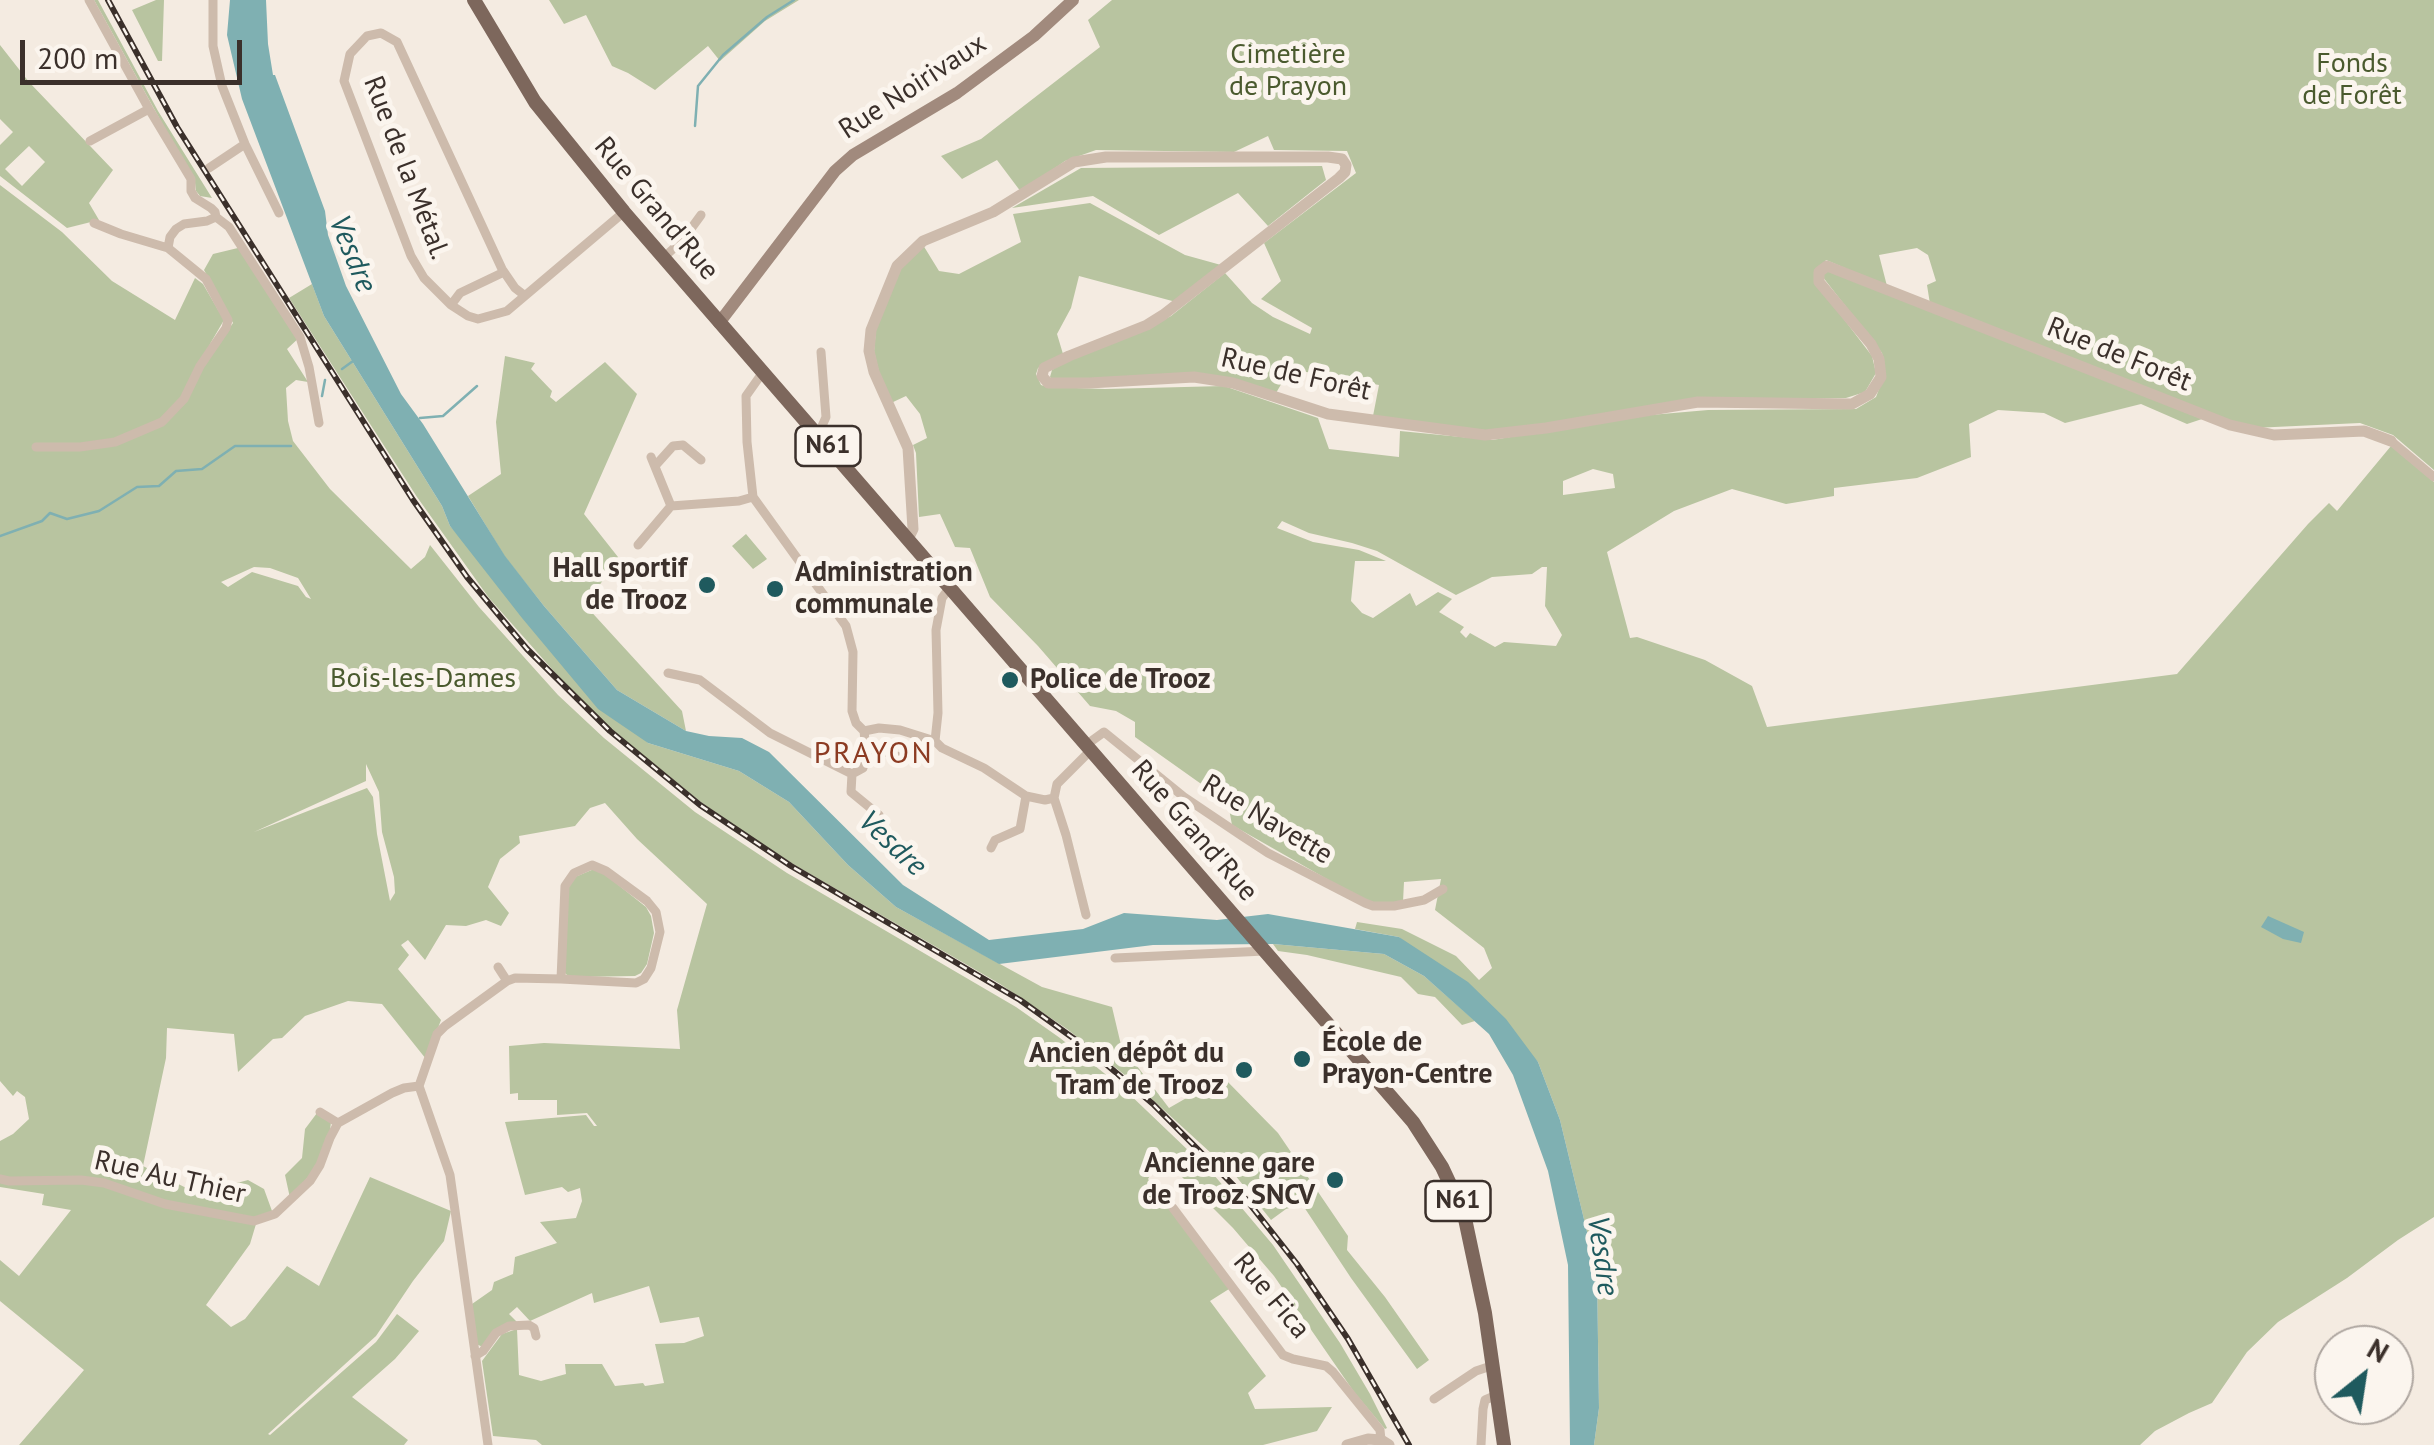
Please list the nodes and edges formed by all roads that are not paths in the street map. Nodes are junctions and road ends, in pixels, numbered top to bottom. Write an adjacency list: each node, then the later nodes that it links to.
1 (90, 0): 5 (street)
2 (213, 0): 7 (street)
3 (474, 0): 9 (main road, Rue Grand'Rue / N61)
4 (1073, 0): 19 (main road, Rue Noirivaux)
5 (148, 109): 6 (street); 12 (street)
6 (90, 141)
7 (245, 144): 8 (street); 10 (street)
8 (208, 168)
9 (624, 212): 15 (main road, Rue Grand'Rue / N61); 17 (street)
10 (279, 213)
11 (701, 216): 15 (street)
12 (216, 217): 14 (street); 22 (street)
13 (94, 223): 14 (street)
14 (168, 248): 25 (street)
15 (663, 258): 19 (main road, Rue Grand'Rue / N61)
16 (504, 272): 17 (street, Rue de la Métal.); 18 (street); 18 (street, Rue de la Métal.)
17 (524, 295): 18 (street)
18 (450, 306)
19 (719, 323): 21 (main road, Rue Grand'Rue / N61)
20 (821, 352): 23 (street)
21 (763, 372): 23 (main road, Rue Grand'Rue / N61); 28 (street)
22 (319, 423)
23 (818, 435): 30 (main road, Rue Grand'Rue / N61)
24 (2391, 441): 27 (street); 30 (street, Rue de Forêt)
25 (36, 447)
26 (701, 460): 29 (street)
27 (2434, 477)
28 (753, 496): 29 (street); 34 (street)
29 (672, 506): 31 (street)
30 (908, 539): 32 (main road, Rue Grand'Rue / N61)
31 (638, 545)
32 (950, 587): 35 (street); 36 (main road, Rue Grand'Rue / N61)
33 (668, 673): 39 (street)
34 (864, 731): 35 (street); 37 (street)
35 (931, 740): 40 (street)
36 (1089, 748): 41 (street); 44 (street, Rue Navette); 46 (main road, Rue Grand'Rue / N61)
37 (866, 750): 38 (street); 39 (street)
38 (898, 756)
39 (852, 774): 42 (street)
40 (1026, 796): 41 (street); 43 (street)
41 (1054, 798): 45 (street)
42 (880, 834)
43 (991, 848)
44 (1443, 889)
45 (1086, 914)
46 (1263, 948): 47 (street); 56 (main road, Rue Grand'Rue / N61)
47 (1115, 958)
48 (498, 967): 50 (street)
49 (561, 979): 49 (street); 50 (street)
50 (507, 980): 51 (street)
51 (420, 1086): 53 (street); 58 (street)
52 (320, 1112): 53 (street)
53 (338, 1122): 54 (street, Rue Au Thier)
54 (0, 1179)
55 (1173, 1208): 62 (street, Rue Fica)
56 (1480, 1289): 59 (main road, Rue Grand'Rue / N61); 66 (main road, Rue Grand'Rue / N61)
57 (536, 1336): 58 (street)
58 (476, 1356): 63 (street)
59 (1488, 1368): 60 (main road, Rue Grand'Rue / N61); 61 (street)
60 (1492, 1397): 65 (street); 66 (main road, Rue Grand'Rue / N61)
61 (1434, 1399)
62 (1385, 1442): 64 (street)
63 (488, 1445)
64 (1347, 1445)
65 (1482, 1445)
66 (1502, 1445)

